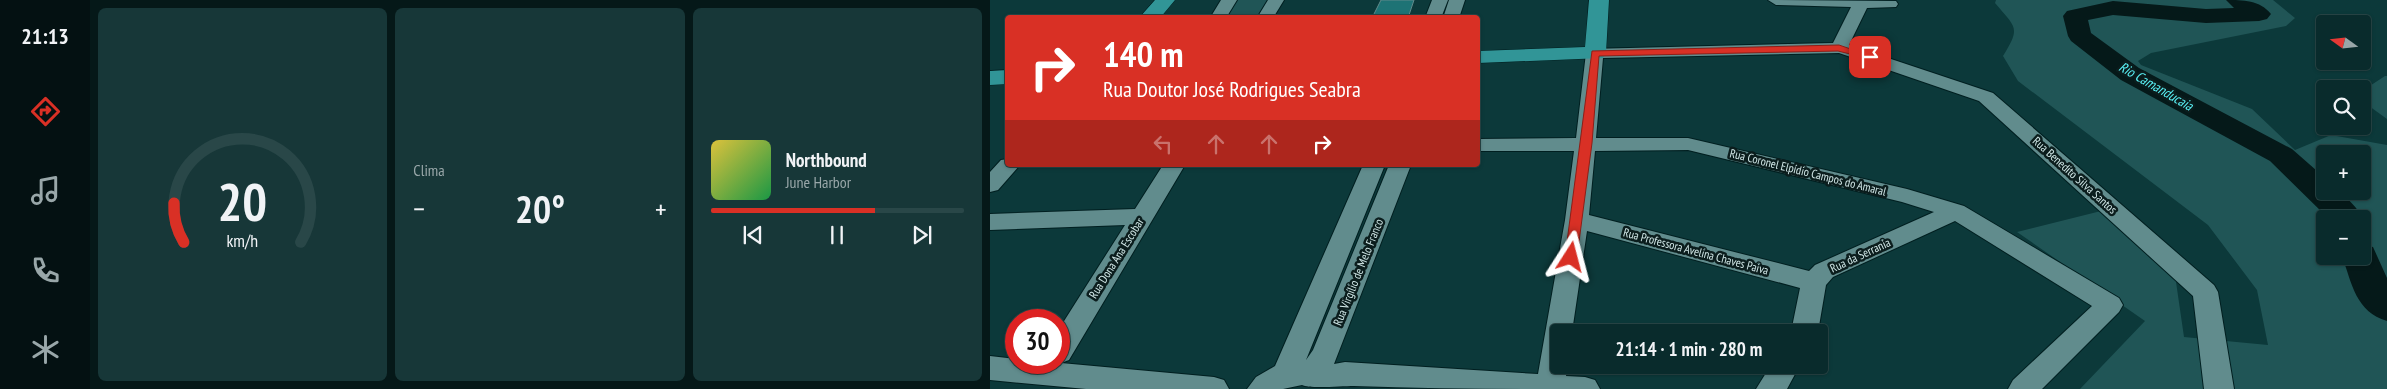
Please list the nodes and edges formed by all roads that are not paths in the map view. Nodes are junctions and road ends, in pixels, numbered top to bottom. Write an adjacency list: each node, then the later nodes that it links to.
1 (1166, 0): 11 (main road)
2 (1229, 0): 12 (street)
3 (1276, 0): 13 (street)
4 (1440, 0): 14 (street)
5 (1457, 0): 15 (street)
6 (1599, 0): 17 (main road)
7 (1776, 0): 8 (street)
8 (1787, 0): 9 (street)
9 (1861, 3): 10 (street); 16 (street)
10 (1890, 4)
11 (1152, 15)
12 (1220, 15)
13 (1267, 15)
14 (1434, 15)
15 (1452, 15)
16 (1839, 48): 17 (street, Rua Benedito Silva Santos); 45 (street, Rua Benedito Silva Santos)
17 (1595, 53): 18 (main road); 21 (street)
18 (1480, 57)
19 (1005, 77): 20 (main road)
20 (990, 78)
21 (1586, 143): 22 (street, Rua Coronel Elpídio Campos do Amaral); 28 (street, Rua Coronel Elpídio Campos do Amaral); 30 (street)
22 (1480, 145)
23 (1007, 167): 27 (street)
24 (1173, 167): 29 (street, Rua Dona Ana Escobar)
25 (1373, 167): 39 (street)
26 (1399, 167): 39 (street, Rua Virgílio de Melo Franco)
27 (990, 185)
28 (1956, 211): 32 (street, Rua da Serrania); 44 (street, Rua Coronel Elpídio Campos do Amaral)
29 (1142, 217): 31 (street); 34 (street, Rua Dona Ana Escobar)
30 (1577, 220): 32 (street, Rua Professora Avelina Chaves Paiva); 40 (street)
31 (990, 222)
32 (1814, 282): 33 (street)
33 (1806, 324)
34 (1070, 333)
35 (990, 368): 36 (street)
36 (1005, 368)
37 (1070, 372): 41 (street)
38 (1780, 374): 43 (street)
39 (1298, 382): 40 (street)
40 (1550, 386): 42 (street)
41 (1214, 389)
42 (1585, 389)
43 (1771, 389)
44 (2023, 389)
45 (2219, 389)

